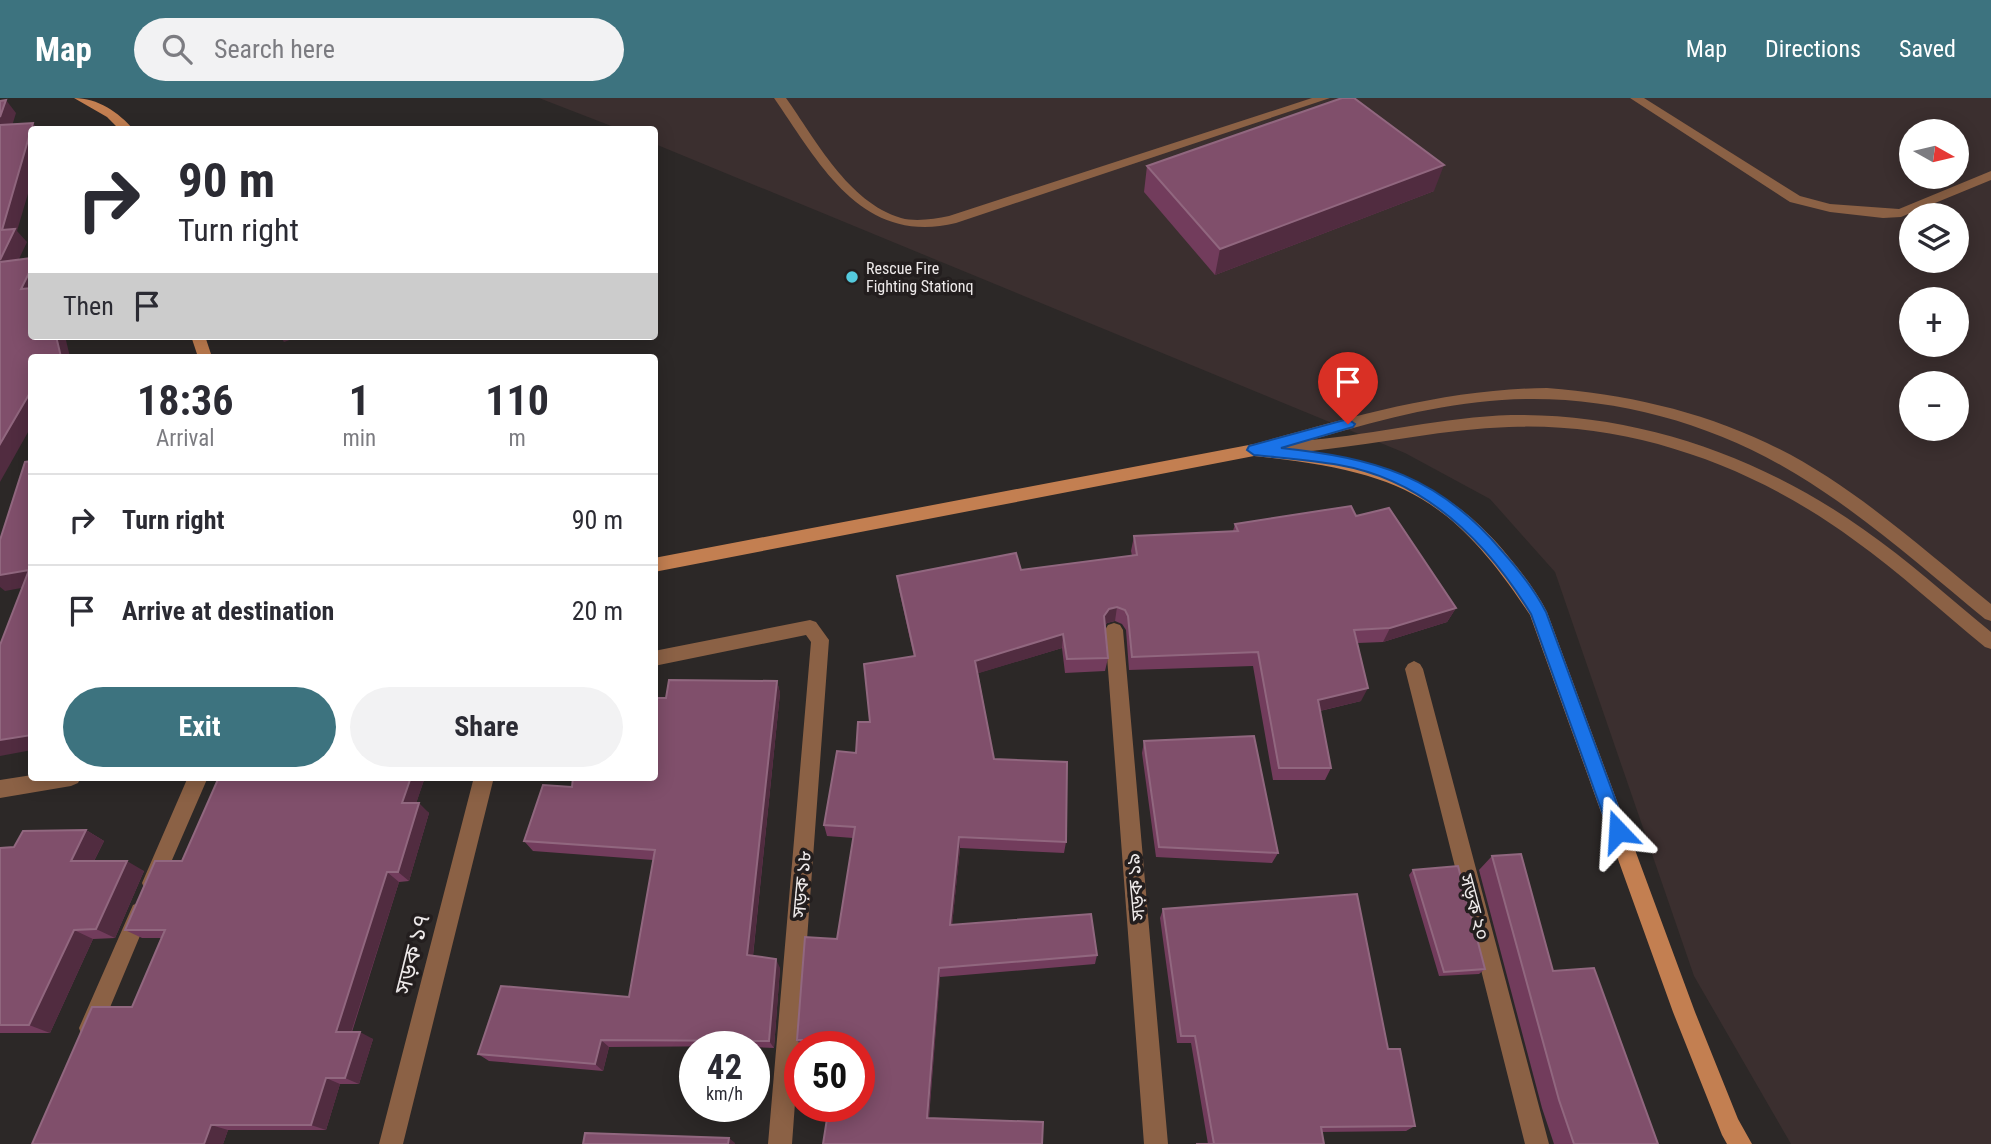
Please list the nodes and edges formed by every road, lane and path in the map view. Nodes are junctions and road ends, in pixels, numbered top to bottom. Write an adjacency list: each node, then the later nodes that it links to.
1 (79, 98): 5 (main road)
2 (780, 98): 3 (street)
3 (1324, 98)
4 (1636, 98): 6 (street)
5 (124, 126)
6 (1991, 175)
7 (1254, 450): 8 (main road); 9 (street); 11 (street); 23 (main road)
8 (658, 564)
9 (1991, 614)
10 (1114, 630): 21 (street, সড়ক ১৯)
11 (1991, 642)
12 (658, 659): 20 (street, সড়ক ১৮)
13 (1414, 669): 22 (street, সড়ক ২০)
14 (47, 781): 17 (street)
15 (196, 781): 18 (street)
16 (483, 781): 19 (street, সড়ক ১৭)
17 (0, 789)
18 (84, 1043)
19 (391, 1144)
20 (780, 1144)
21 (1156, 1144)
22 (1537, 1144)
23 (1740, 1144)

